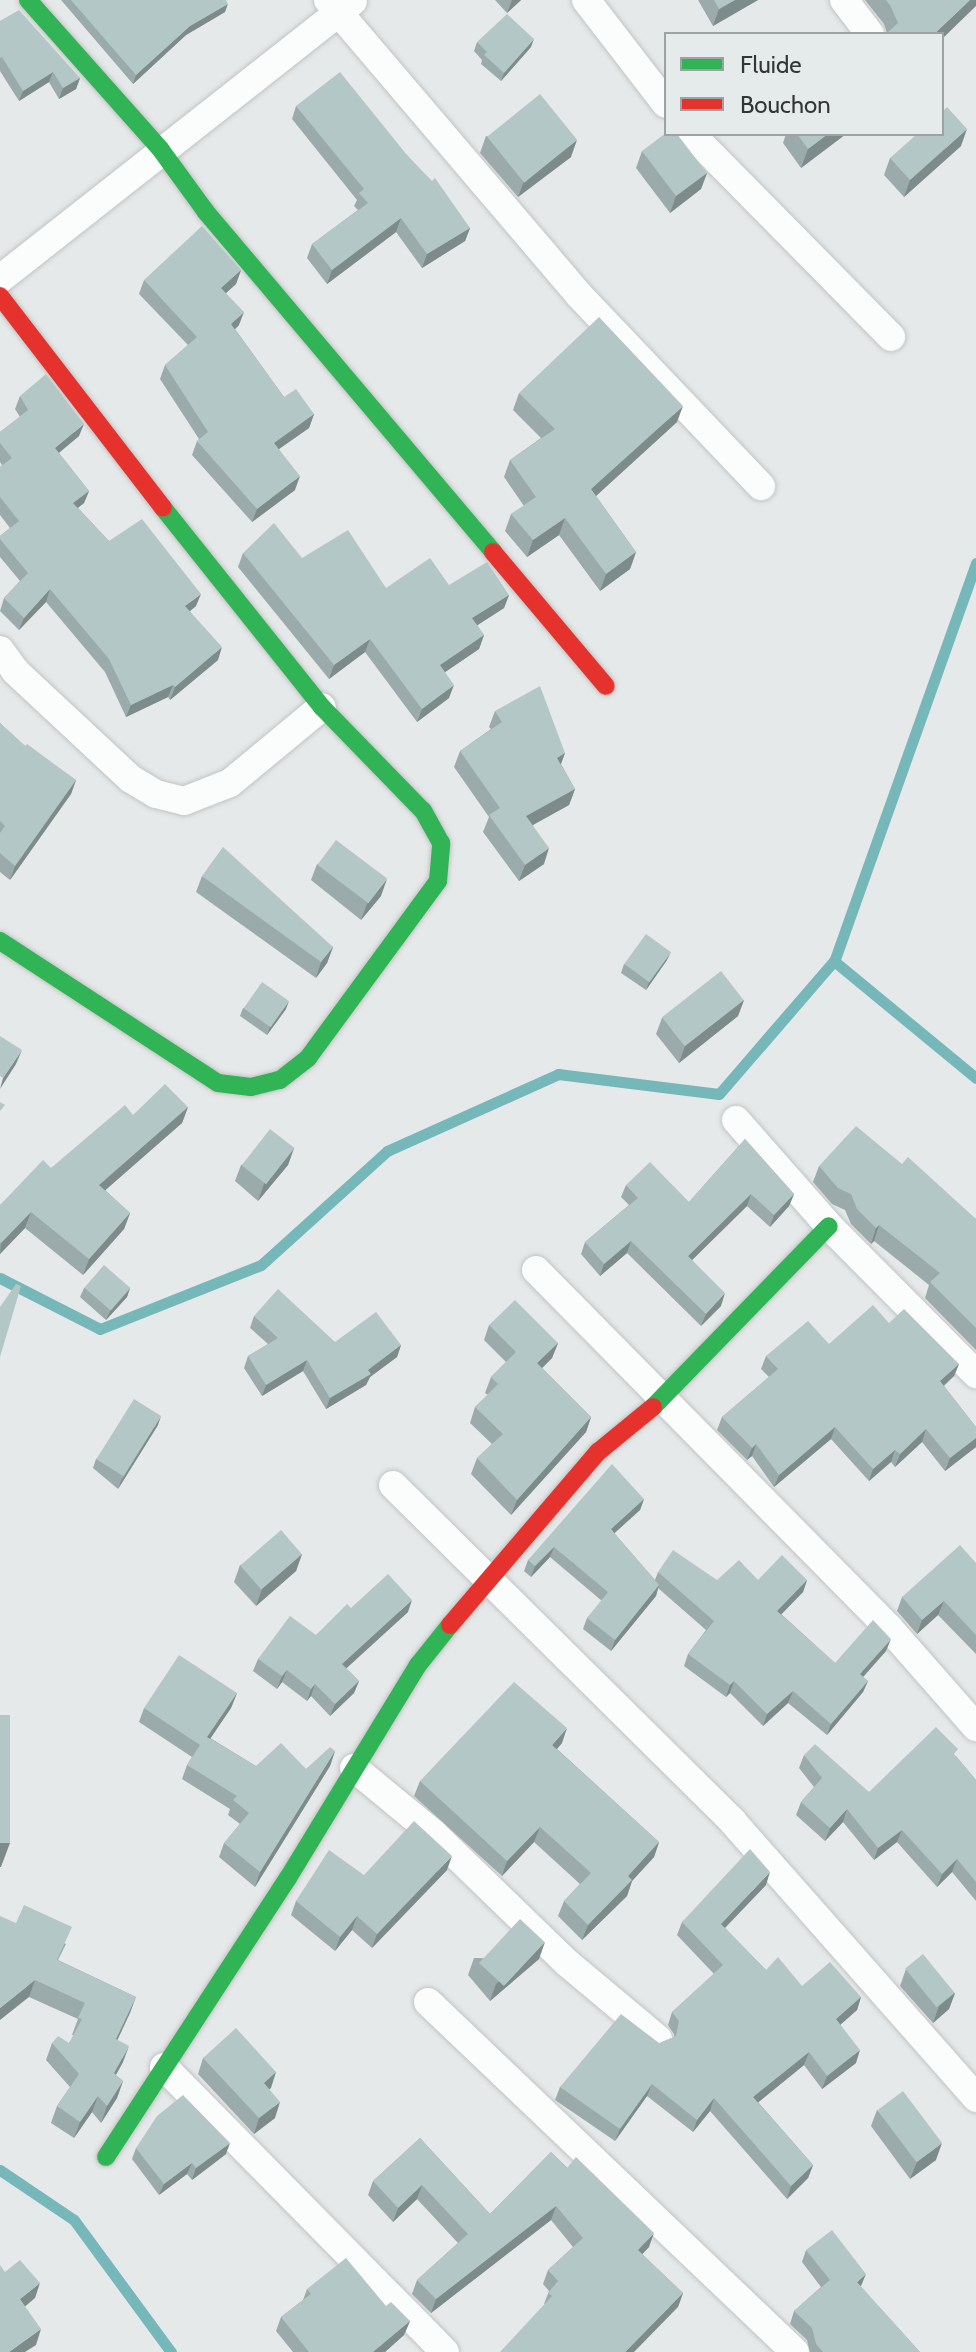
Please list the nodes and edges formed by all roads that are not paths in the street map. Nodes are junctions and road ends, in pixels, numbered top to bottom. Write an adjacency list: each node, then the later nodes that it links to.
1 (28, 0): 8 (street)
2 (586, 0): 6 (street)
3 (844, 0): 5 (street)
4 (340, 5): 8 (street); 12 (street)
5 (868, 32)
6 (664, 101)
7 (693, 136): 11 (street)
8 (161, 150): 9 (street); 14 (street)
9 (0, 279)
10 (0, 296): 15 (street)
11 (891, 337)
12 (761, 486)
13 (0, 650): 15 (street)
14 (606, 686)
15 (322, 707): 16 (street)
16 (0, 941)
17 (736, 1120): 18 (street)
18 (829, 1226): 20 (street); 21 (street)
19 (536, 1270): 21 (street)
20 (976, 1374)
21 (664, 1398): 23 (street); 24 (street)
22 (393, 1485): 23 (street)
23 (486, 1579): 25 (street); 29 (street)
24 (976, 1727)
25 (354, 1768): 27 (street); 28 (street)
26 (428, 2002): 32 (street)
27 (658, 2039)
28 (164, 2067): 30 (street); 31 (street)
29 (976, 2098)
30 (106, 2157)
31 (445, 2352)
32 (795, 2352)

